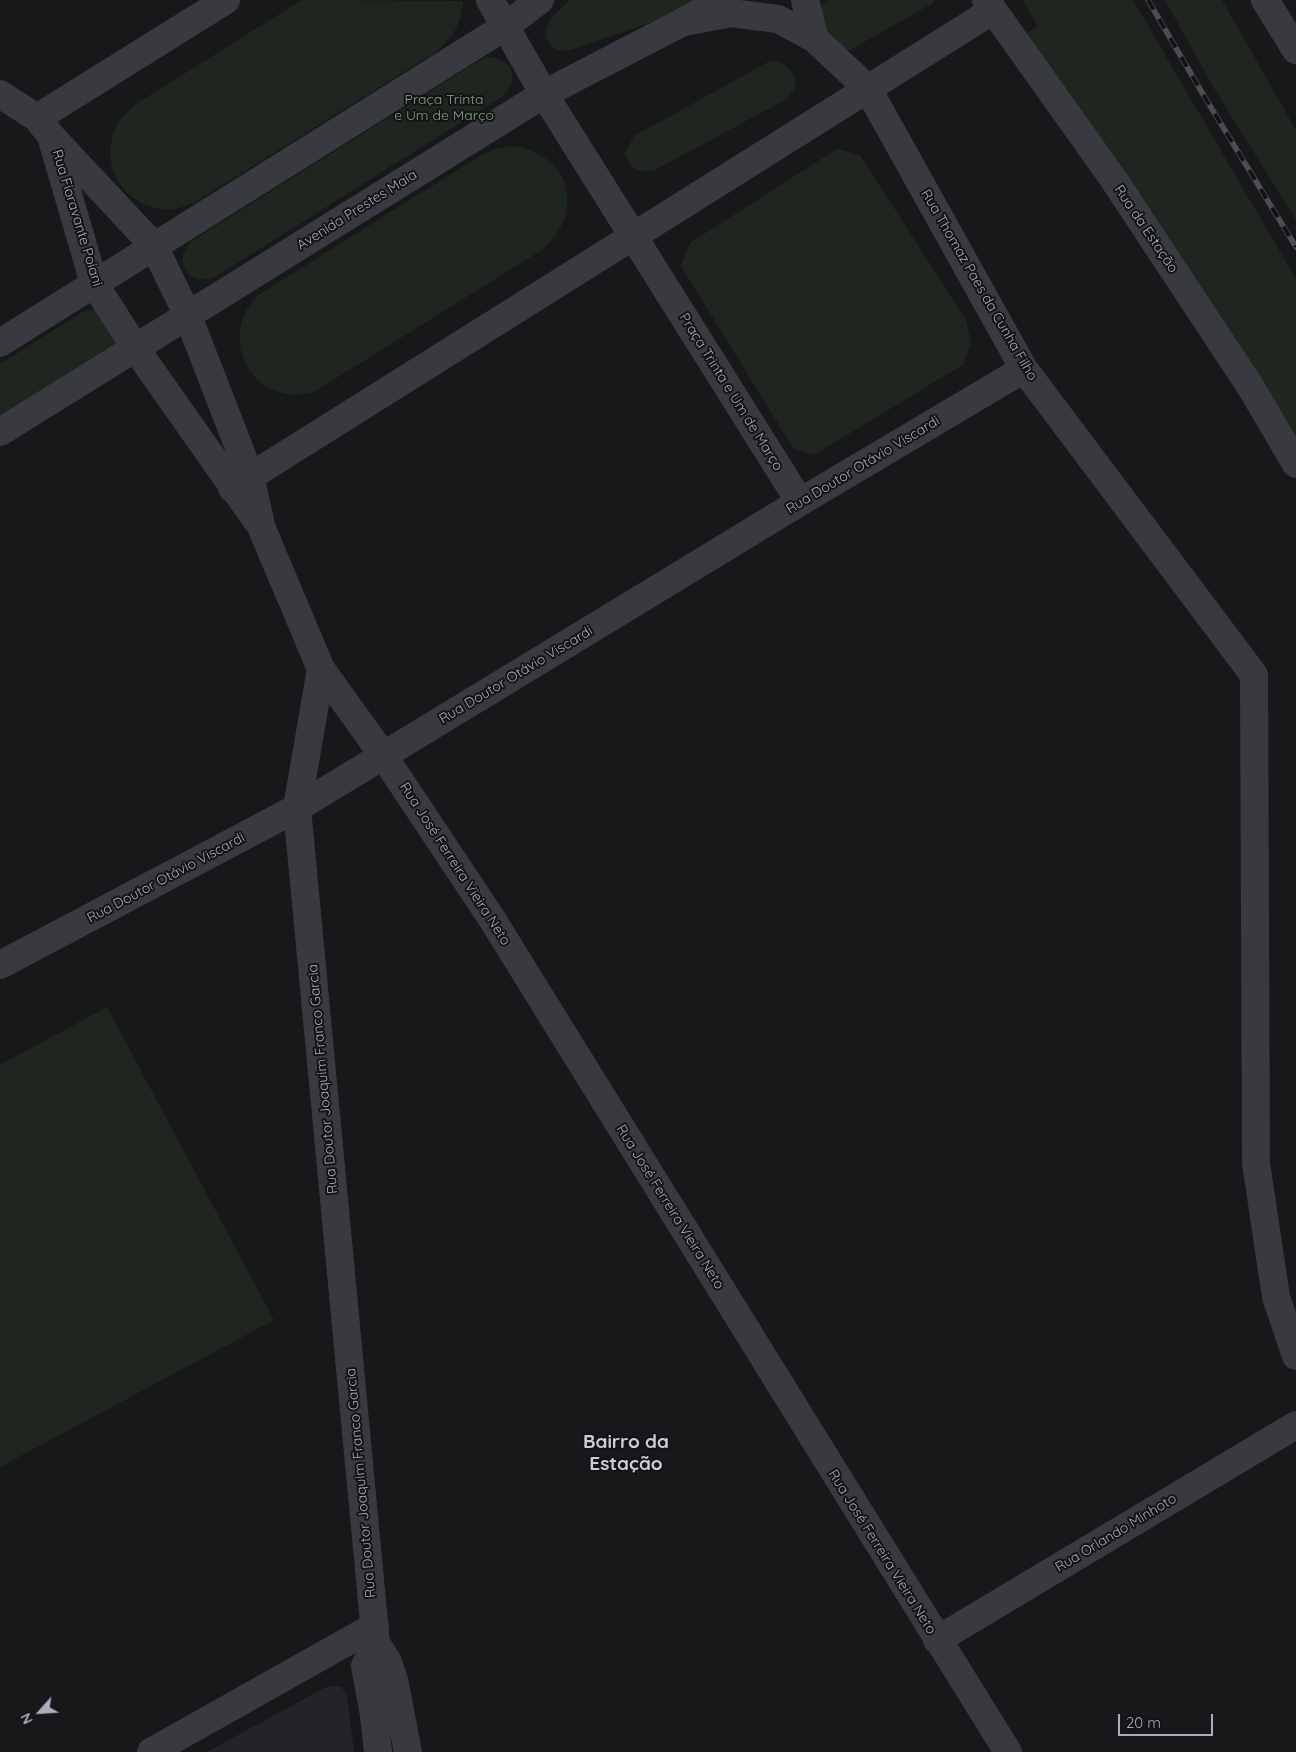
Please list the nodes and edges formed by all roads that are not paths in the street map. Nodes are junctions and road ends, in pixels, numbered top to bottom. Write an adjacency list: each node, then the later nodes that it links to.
1 (226, 0): 15 (street)
2 (490, 0): 9 (street, Praça Trinta e Um de Março)
3 (540, 0): 9 (street)
4 (721, 0): 8 (street, Avenida Prestes Maia)
5 (805, 0): 10 (street)
6 (1265, 0): 11 (street)
7 (989, 6): 12 (street); 24 (street, Rua da Estação)
8 (681, 23): 10 (street, Rua Thomaz Paes da Cunha Filho); 14 (street, Avenida Prestes Maia)
9 (506, 26): 14 (street, Praça Trinta e Um de Março); 17 (street)
10 (815, 40): 12 (street, Rua Thomaz Paes da Cunha Filho)
11 (1296, 50)
12 (868, 89): 16 (street); 22 (street, Rua Thomaz Paes da Cunha Filho)
13 (0, 94): 15 (street, Rua Fioravante Poiani)
14 (544, 94): 16 (street, Praça Trinta e Um de Março); 19 (street, Avenida Prestes Maia)
15 (44, 127): 17 (street, Rua Fioravante Poiani); 18 (street, Rua Fioravante Poiani)
16 (633, 236): 25 (street); 26 (street, Praça Trinta e Um de Março)
17 (154, 246): 18 (street); 19 (street, Rua Fioravante Poiani)
18 (94, 283): 20 (street); 21 (street, Rua Fioravante Poiani)
19 (188, 316): 21 (street, Avenida Prestes Maia); 25 (street)
20 (0, 343)
21 (136, 349): 23 (street, Avenida Prestes Maia); 25 (street)
22 (1024, 369): 26 (street, Rua Doutor Otávio Viscardi); 31 (street, Rua Thomaz Paes da Cunha Filho)
23 (0, 432)
24 (1296, 464)
25 (241, 482): 27 (street)
26 (800, 502): 28 (street, Rua Doutor Otávio Viscardi)
27 (321, 669): 28 (street, Rua José Ferreira Vieira Neto); 29 (street, Rua Doutor Joaquim Franco Garcia)
28 (383, 755): 29 (street, Rua Doutor Otávio Viscardi); 34 (street, Rua José Ferreira Vieira Neto)
29 (297, 808): 30 (street, Rua Doutor Otávio Viscardi); 33 (street, Rua Doutor Joaquim Franco Garcia)
30 (0, 965)
31 (1296, 1356)
32 (1296, 1425): 34 (street, Rua Orlando Minhoto)
33 (376, 1634): 35 (street); 36 (street); 37 (street, Rua Doutor Joaquim Franco Garcia)
34 (937, 1640): 38 (street, Rua José Ferreira Vieira Neto)
35 (151, 1752)
36 (378, 1752)
37 (408, 1752)
38 (1008, 1752)

